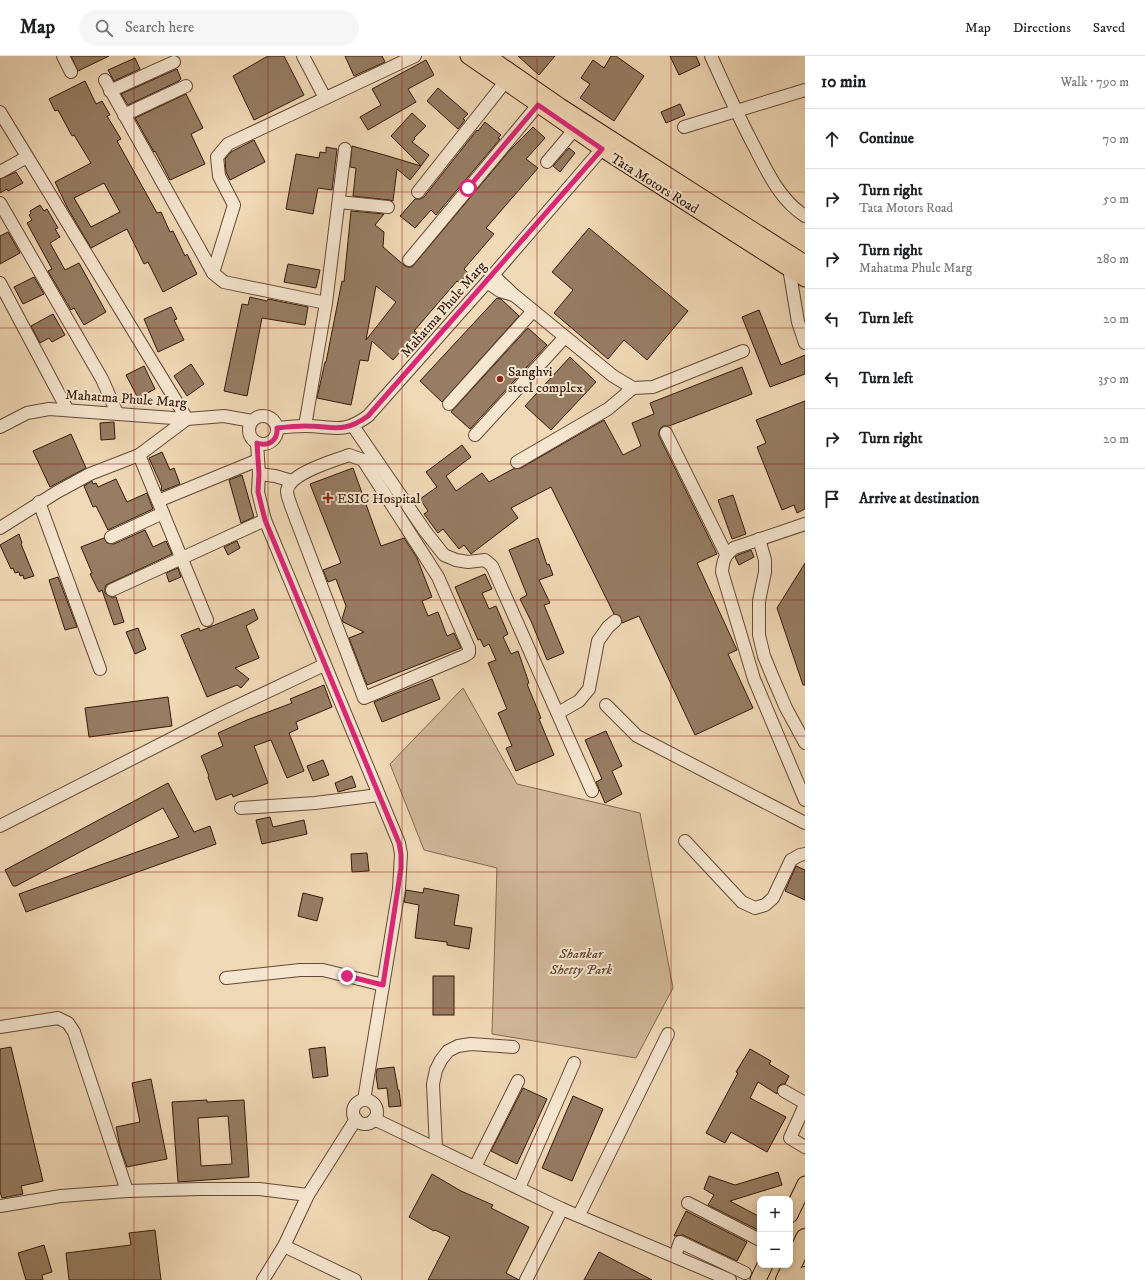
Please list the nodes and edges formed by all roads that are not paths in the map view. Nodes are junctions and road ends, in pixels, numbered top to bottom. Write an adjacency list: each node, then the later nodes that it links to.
1 (63, 56): 8 (street)
2 (303, 56): 12 (street)
3 (415, 56): 12 (street)
4 (468, 56): 9 (main road, Tata Motors Road)
5 (488, 56): 19 (main road)
6 (711, 56): 14 (street)
7 (174, 62): 16 (street)
8 (71, 72)
9 (505, 82): 13 (main road, Tata Motors Road); 24 (street)
10 (186, 86): 16 (street)
11 (805, 90): 14 (street)
12 (325, 98): 32 (street)
13 (538, 105): 18 (main road, Tata Motors Road); 29 (street)
14 (736, 111): 17 (street); 28 (street)
15 (0, 112): 21 (street)
16 (124, 115): 32 (street)
17 (684, 127)
18 (574, 130): 19 (main road, Tata Motors Road); 22 (street)
19 (606, 144): 30 (main road); 31 (main road, Tata Motors Road); 33 (street, Mahatma Phule Marg)
20 (345, 149): 25 (street)
21 (27, 157): 23 (street); 45 (street)
22 (547, 162)
23 (0, 172)
24 (418, 192)
25 (338, 202): 27 (street); 36 (street)
26 (0, 203): 44 (street)
27 (388, 207)
28 (805, 216)
29 (408, 260)
30 (805, 263)
31 (789, 268): 34 (main road, Tata Motors Road); 39 (street)
32 (213, 273): 36 (street)
33 (490, 278): 37 (street); 48 (street, Mahatma Phule Marg)
34 (805, 279)
35 (0, 283): 43 (street)
36 (326, 303): 47 (street)
37 (533, 311): 38 (street); 42 (street)
38 (565, 337): 41 (street); 52 (street)
39 (805, 343)
40 (743, 351): 41 (street)
41 (633, 388): 56 (street)
42 (449, 404)
43 (67, 409): 44 (street, Mahatma Phule Marg); 49 (street, Mahatma Phule Marg)
44 (117, 413): 45 (street, Mahatma Phule Marg)
45 (187, 418): 46 (street, Mahatma Phule Marg); 54 (street)
46 (252, 422): 50 (street); 53 (street)
47 (305, 426): 48 (street); 50 (street)
48 (353, 426): 75 (street)
49 (0, 427)
50 (277, 428): 53 (street)
51 (666, 433): 67 (street)
52 (475, 435)
53 (257, 443): 55 (street)
54 (139, 455): 59 (street); 60 (street)
55 (258, 460): 57 (street); 59 (street)
56 (517, 462)
57 (259, 474): 58 (street); 62 (street)
58 (292, 481): 58 (street)
59 (158, 501): 61 (street)
60 (40, 502): 64 (street); 73 (street)
61 (163, 513): 65 (street); 68 (street)
62 (265, 520): 68 (street); 72 (street)
63 (805, 524): 66 (street)
64 (0, 528)
65 (111, 537)
66 (759, 540): 67 (street); 76 (street)
67 (726, 554): 79 (street)
68 (182, 558): 69 (street); 70 (street)
69 (112, 590)
70 (207, 620)
71 (615, 621): 75 (street)
72 (324, 665): 78 (street); 82 (street)
73 (100, 669)
74 (606, 705): 81 (street)
75 (558, 713): 77 (street)
76 (805, 743)
77 (592, 791)
78 (379, 795): 80 (street); 86 (street)
79 (805, 800)
80 (241, 808)
81 (805, 822)
82 (0, 826)
83 (685, 841): 84 (street)
84 (805, 854)
85 (226, 978): 86 (street)
86 (383, 985): 93 (street)
87 (0, 1027): 102 (street)
88 (668, 1034): 108 (street)
89 (514, 1048): 98 (street)
90 (574, 1063): 101 (street)
91 (518, 1081): 99 (street)
92 (784, 1091): 94 (street)
93 (364, 1100): 95 (street); 96 (street)
94 (805, 1104): 97 (street)
95 (356, 1119): 96 (street); 103 (street)
96 (374, 1119): 98 (street)
97 (805, 1147)
98 (436, 1148): 99 (street)
99 (475, 1167): 101 (street)
100 (805, 1184): 107 (main road)
101 (520, 1188): 106 (street)
102 (128, 1191): 103 (street); 105 (street)
103 (308, 1195): 111 (street)
104 (688, 1203): 109 (street)
105 (0, 1206)
106 (562, 1208): 108 (street); 118 (street)
107 (793, 1209)
108 (579, 1215): 112 (street)
109 (757, 1238)
110 (805, 1238): 120 (highway)
111 (284, 1246): 116 (street); 117 (street)
112 (674, 1256): 114 (street); 119 (street)
113 (761, 1268): 114 (main road)
114 (751, 1276)
115 (805, 1276): 121 (highway)
116 (263, 1280)
117 (355, 1280)
118 (526, 1280)
119 (730, 1280)
120 (785, 1280)
121 (803, 1280)

